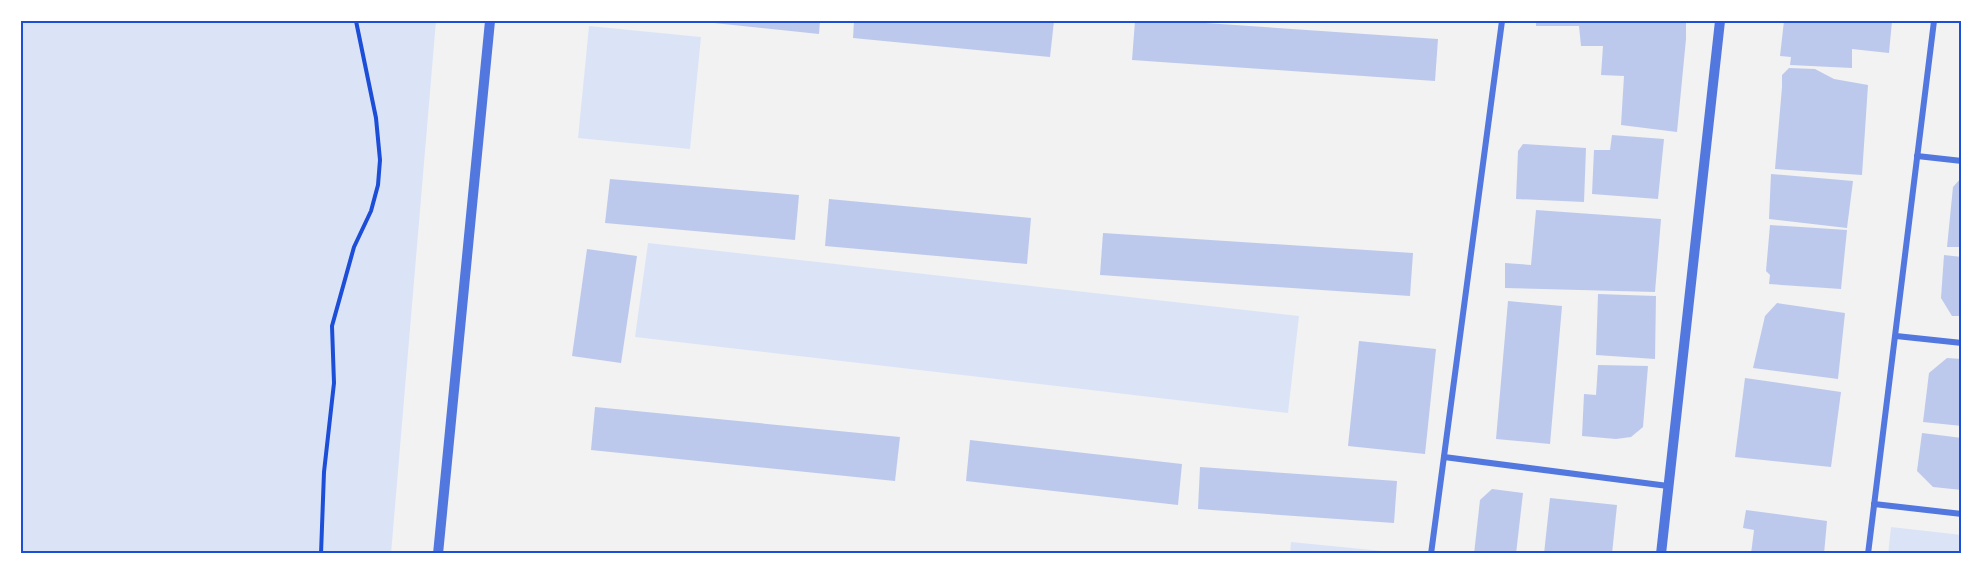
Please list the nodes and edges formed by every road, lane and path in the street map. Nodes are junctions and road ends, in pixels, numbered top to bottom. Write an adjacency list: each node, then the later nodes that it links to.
1 (356, 21): 14 (path)
2 (490, 21): 15 (street)
3 (1502, 21): 10 (street)
4 (1720, 21): 11 (street)
5 (1934, 21): 6 (street)
6 (1917, 156): 7 (street); 8 (street)
7 (1962, 161)
8 (1896, 336): 9 (street); 12 (street)
9 (1962, 343)
10 (1444, 457): 11 (street); 16 (street)
11 (1668, 486): 17 (street)
12 (1874, 504): 13 (street); 18 (street)
13 (1962, 514)
14 (321, 554)
15 (438, 554)
16 (1431, 554)
17 (1661, 554)
18 (1868, 554)

